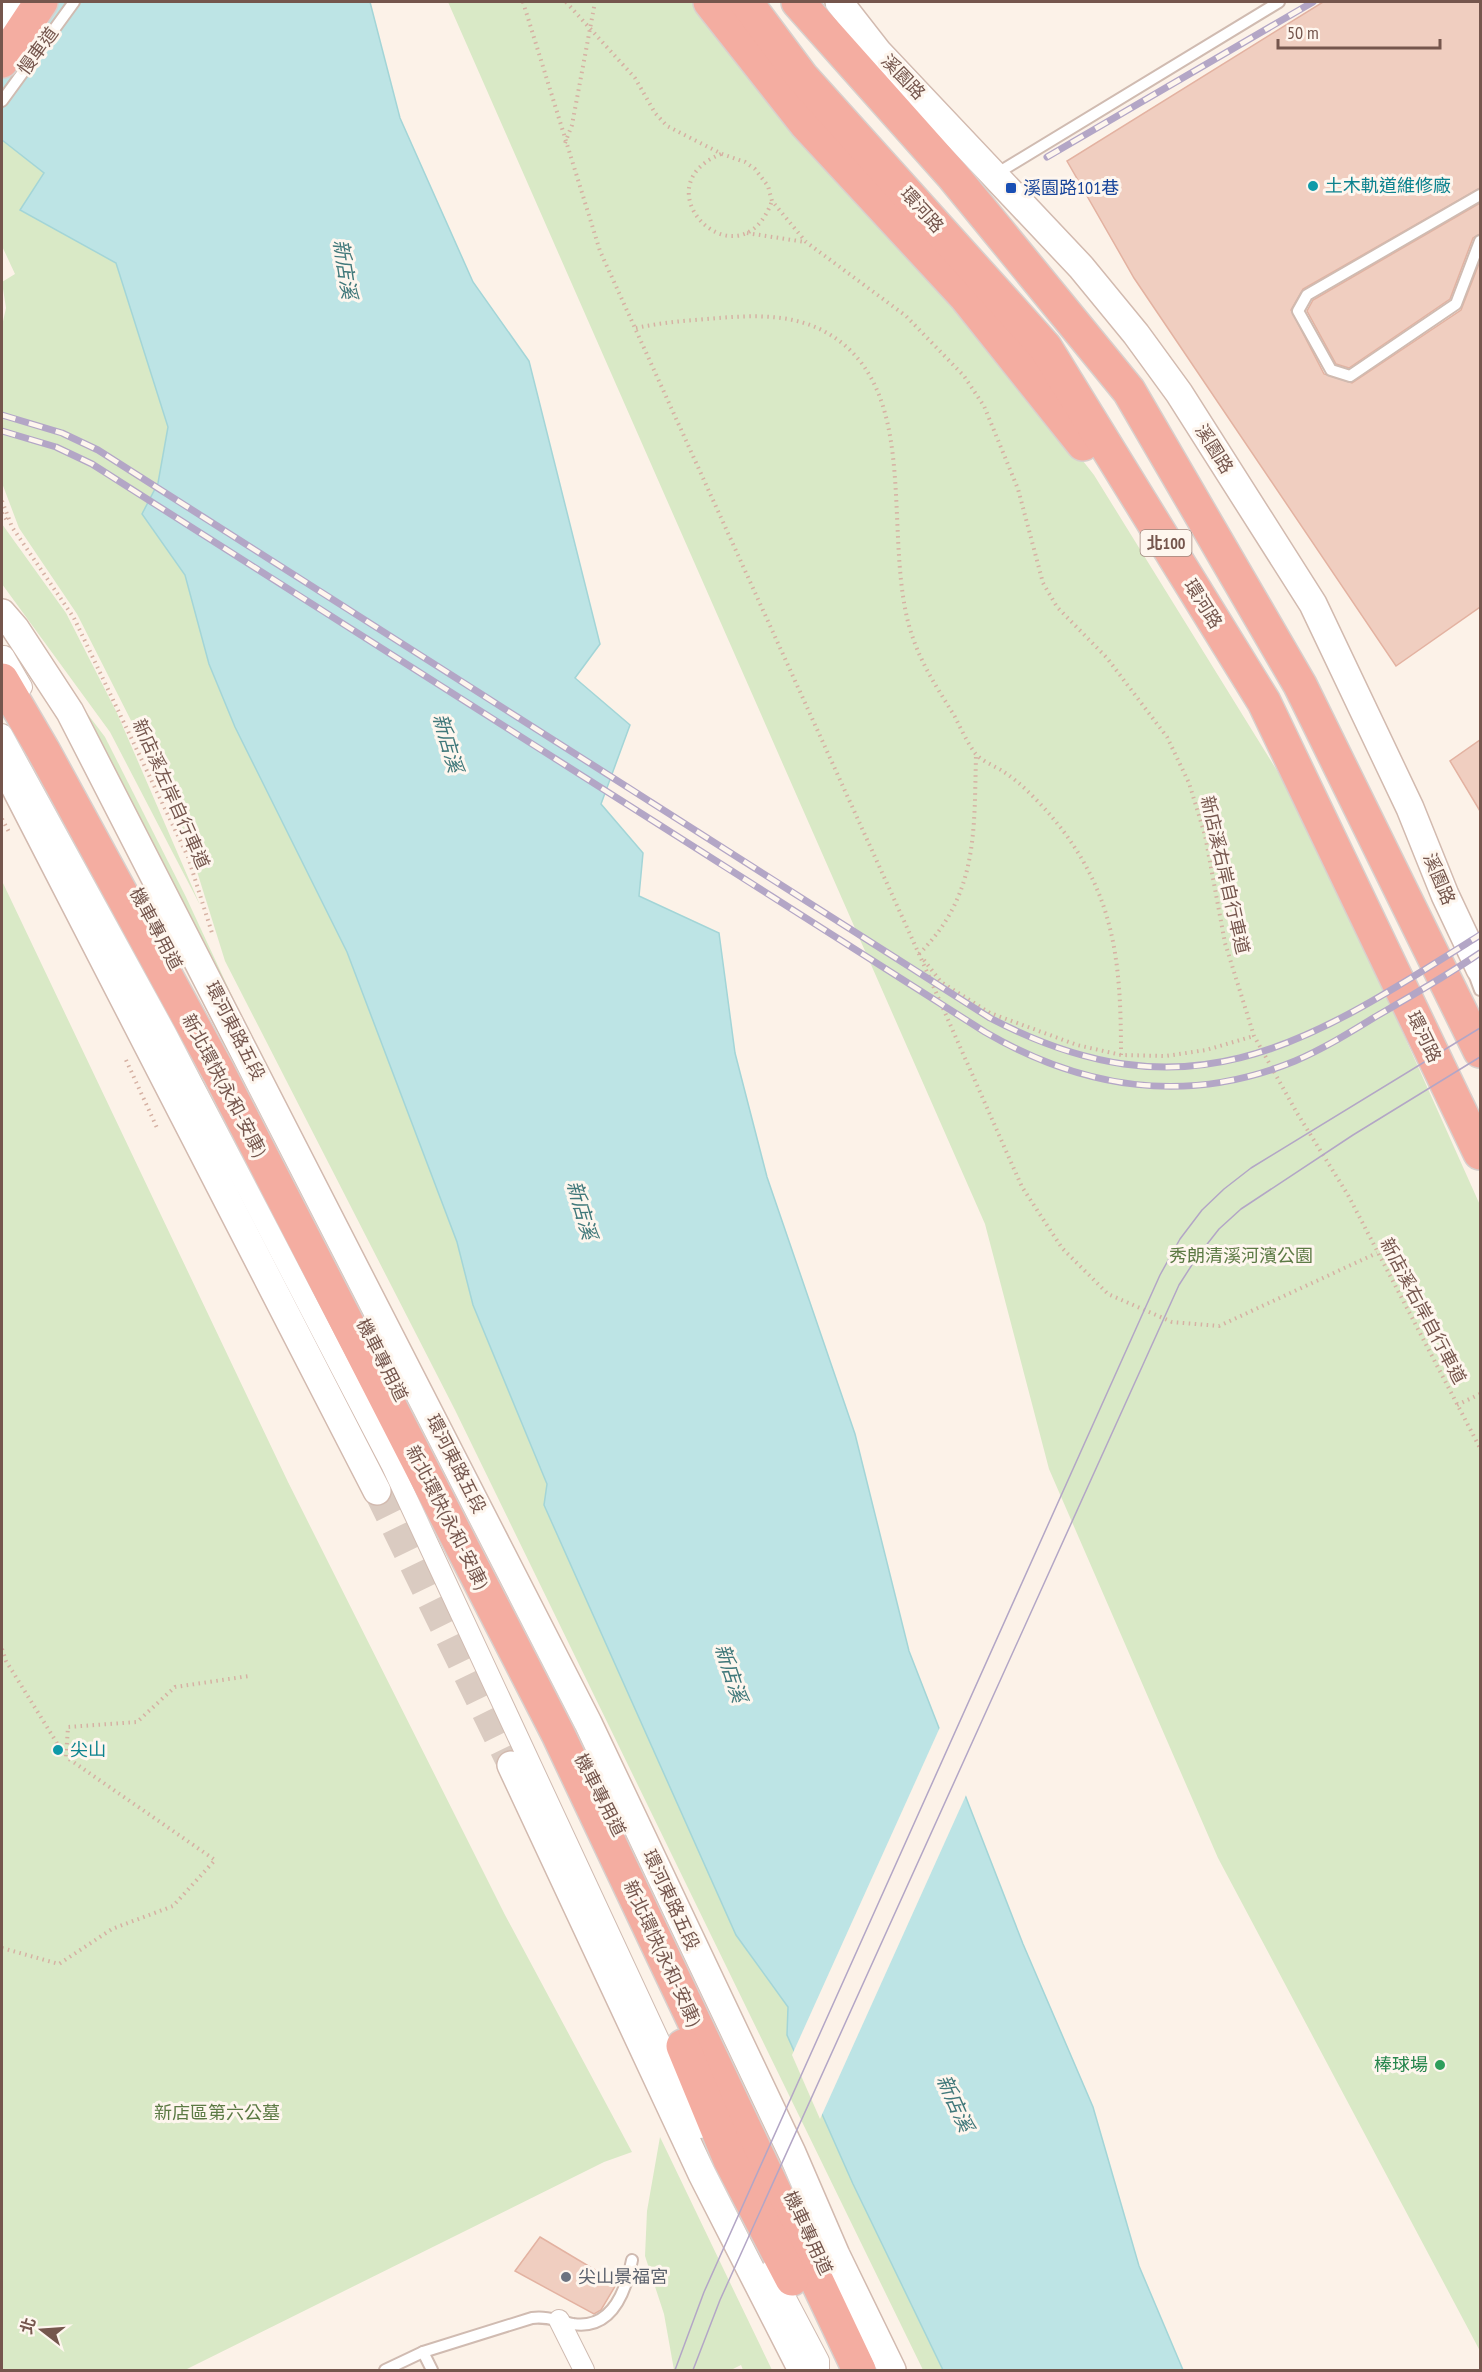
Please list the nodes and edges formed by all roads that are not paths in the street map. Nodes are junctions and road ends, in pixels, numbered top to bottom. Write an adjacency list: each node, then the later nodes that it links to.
1 (13, 2): 9 (main road)
2 (41, 2): 10 (highway)
3 (74, 2): 11 (lane, 慢車道)
4 (710, 2): 15 (highway)
5 (746, 2): 15 (highway, 環河路 / 北100)
6 (798, 2): 24 (highway, 北100)
7 (839, 2): 12 (main road, 溪園路)
8 (1280, 2): 12 (lane)
9 (2, 19)
10 (2, 61)
11 (2, 101)
12 (996, 174): 21 (main road, 溪園路)
13 (1480, 195): 14 (lane)
14 (1480, 240)
15 (1188, 579): 25 (highway, 環河路 / 北100)
16 (2, 613): 39 (main road, 環河東路五段)
17 (3, 668): 37 (highway, 新北環快(永和-安康)); 38 (street, 機車專用道)
18 (2, 705): 36 (highway, 新北環快(永和-安康))
19 (2, 734): 35 (street)
20 (2, 762): 26 (main road)
21 (1444, 895): 22 (main road, 溪園路); 23 (lane)
22 (1479, 963)
23 (1480, 990)
24 (1480, 1051)
25 (1480, 1154)
26 (377, 1491)
27 (511, 1765): 34 (main road)
28 (632, 2260): 29 (lane)
29 (559, 2320): 30 (lane); 33 (street)
30 (423, 2352): 31 (lane); 32 (lane)
31 (386, 2370)
32 (432, 2370)
33 (584, 2370)
34 (802, 2370)
35 (819, 2370)
36 (836, 2370)
37 (859, 2370)
38 (873, 2370)
39 (892, 2370)

